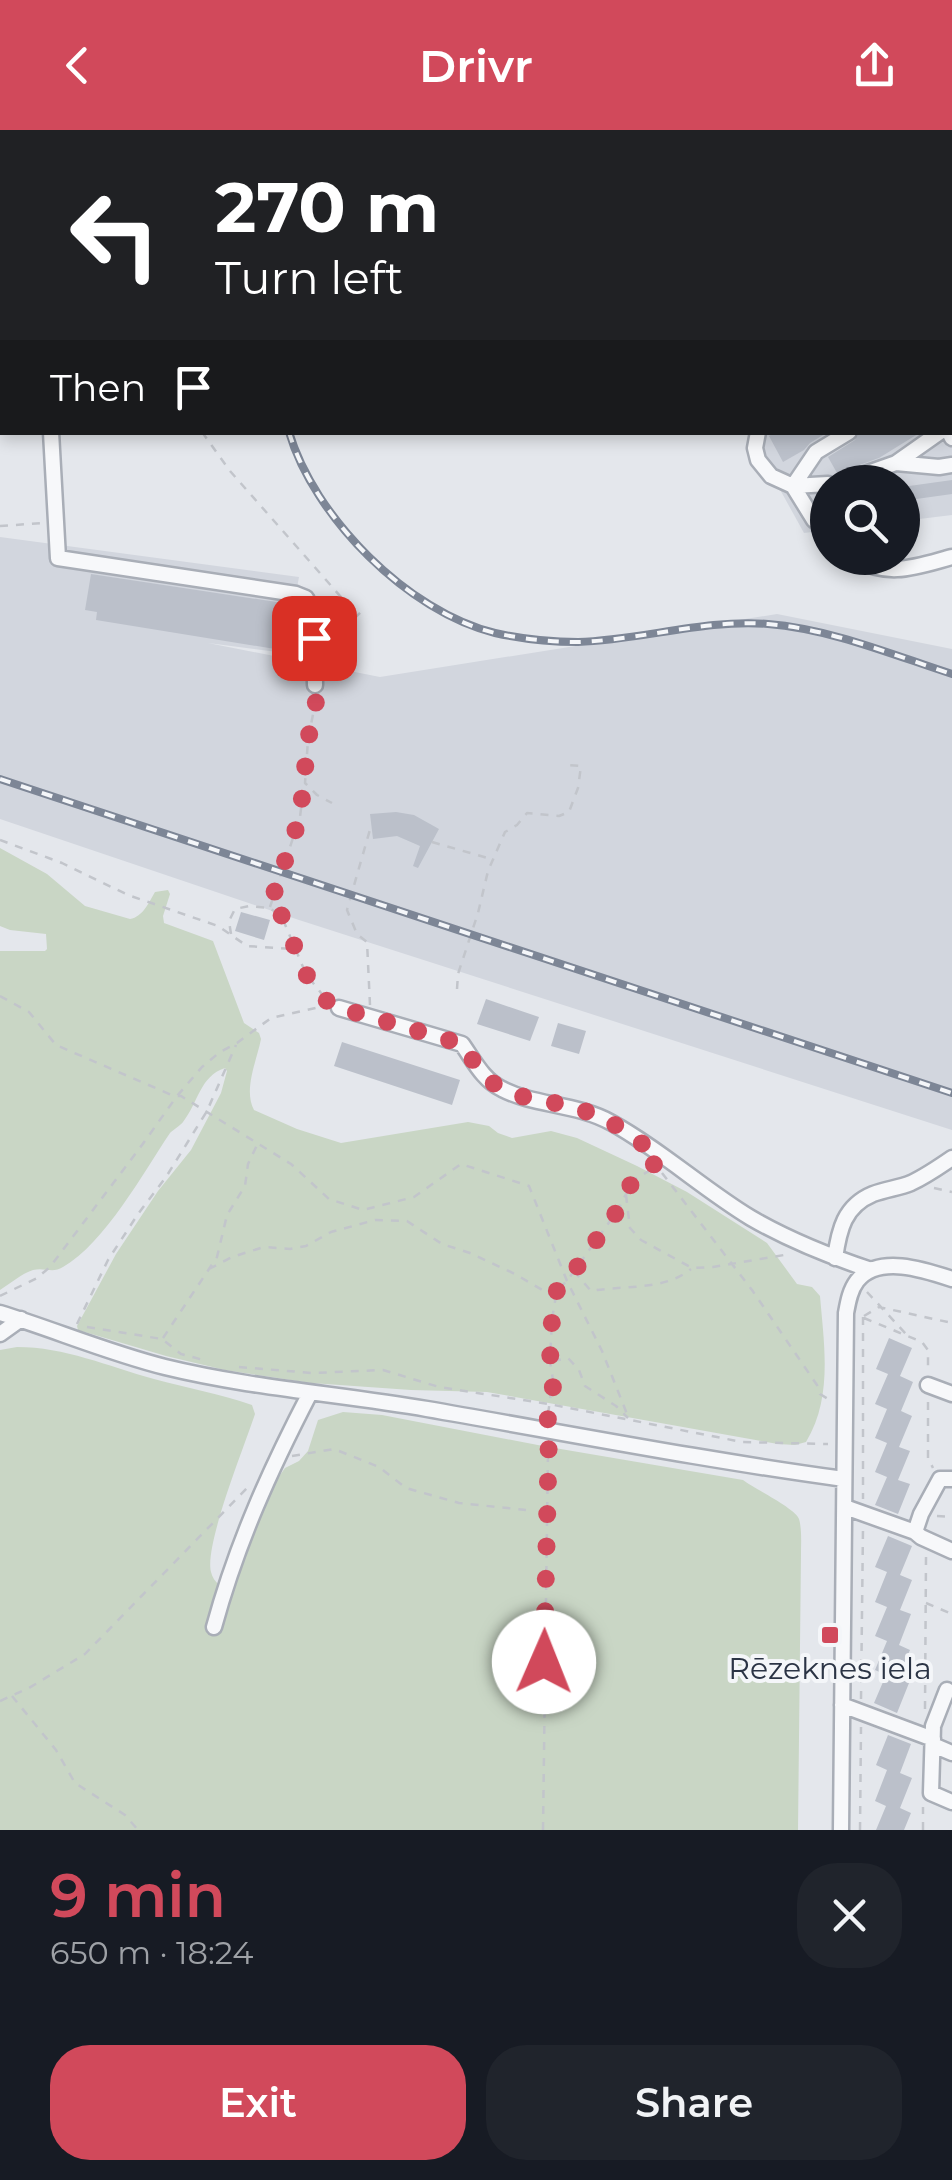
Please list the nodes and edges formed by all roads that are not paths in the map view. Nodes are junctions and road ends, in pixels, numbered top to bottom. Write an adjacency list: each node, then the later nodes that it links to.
1 (51, 435): 13 (street)
2 (757, 435): 9 (street)
3 (844, 435): 9 (street)
4 (936, 435): 5 (street)
5 (896, 463): 6 (street); 7 (street)
6 (890, 465)
7 (952, 465)
8 (810, 485): 9 (street)
9 (792, 486): 10 (street)
10 (810, 514)
11 (952, 558): 12 (street)
12 (920, 566)
13 (316, 685)
14 (339, 1008): 16 (street)
15 (952, 1158): 16 (street)
16 (835, 1258): 17 (street)
17 (870, 1270): 18 (street); 26 (street)
18 (952, 1278)
19 (0, 1312): 20 (street)
20 (21, 1320): 21 (street); 23 (street)
21 (0, 1334)
22 (928, 1386): 24 (street)
23 (310, 1393): 26 (street); 30 (street)
24 (952, 1394)
25 (952, 1479): 28 (street)
26 (844, 1480): 27 (street)
27 (844, 1507): 28 (street); 32 (street)
28 (921, 1536): 29 (street)
29 (952, 1551)
30 (214, 1626)
31 (946, 1690): 33 (street)
32 (842, 1705): 33 (street); 36 (street)
33 (930, 1739): 34 (street); 35 (street)
34 (952, 1753)
35 (952, 1802)
36 (841, 1830)

